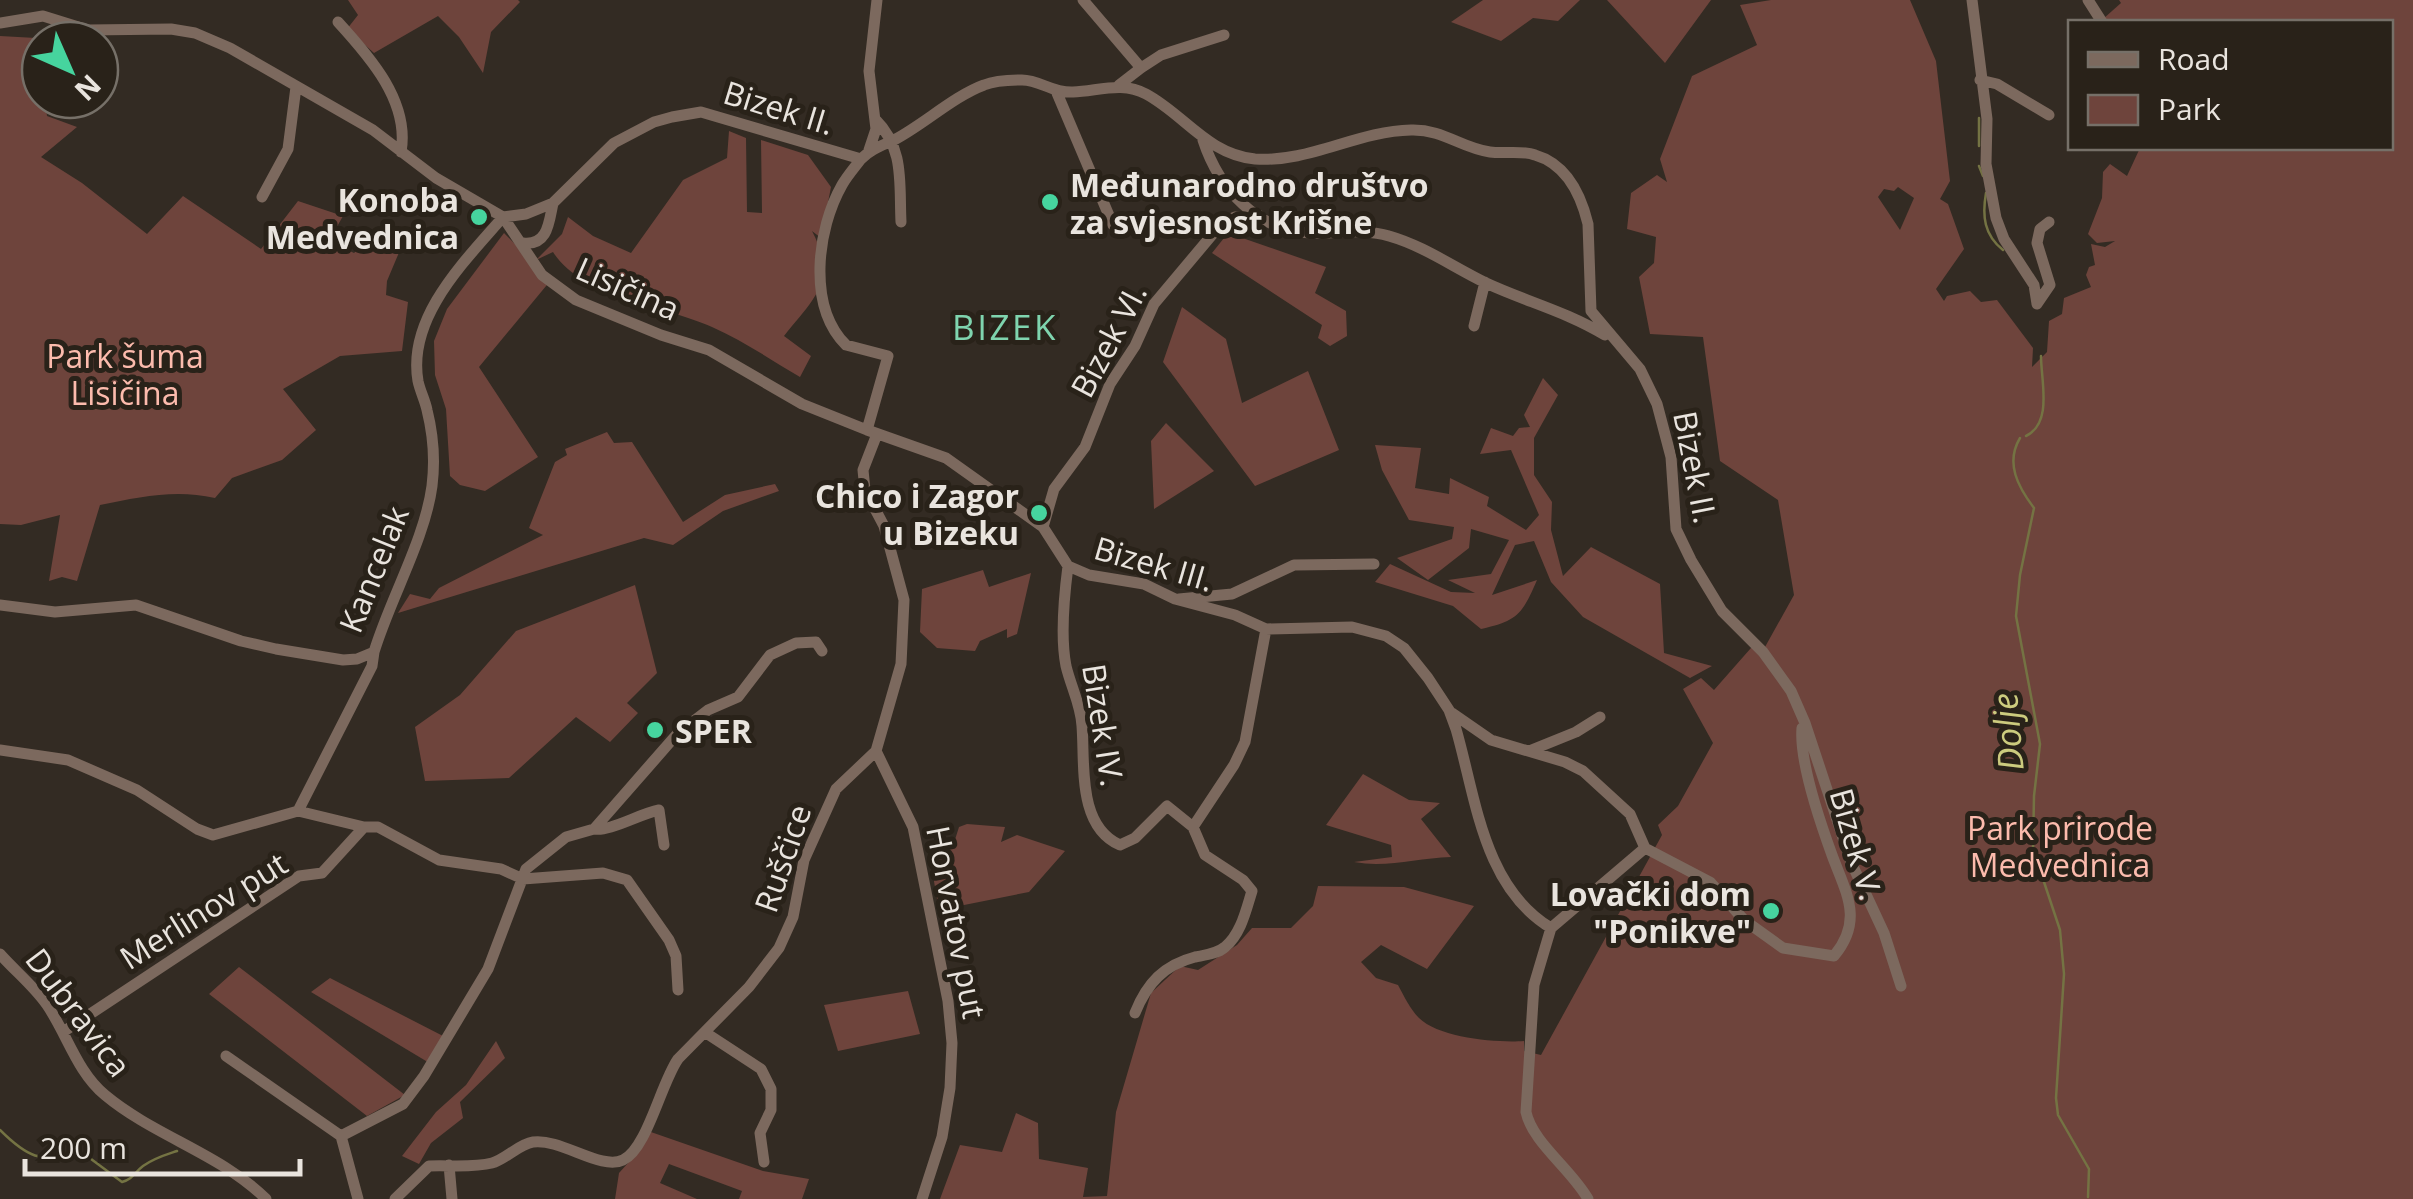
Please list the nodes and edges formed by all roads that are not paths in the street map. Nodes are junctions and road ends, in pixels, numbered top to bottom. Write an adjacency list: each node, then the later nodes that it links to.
1 (878, 0): 13 (street)
2 (1082, 0): 7 (street)
3 (1972, 0): 8 (street)
4 (338, 22): 16 (street)
5 (0, 23): 10 (street, Lisičina)
6 (1224, 35): 7 (street)
7 (1141, 68): 9 (street)
8 (1980, 80): 12 (street); 23 (street)
9 (1119, 85): 11 (street, Bizek II.); 15 (street, Bizek II.)
10 (296, 86): 16 (street, Lisičina); 18 (street)
11 (1057, 92): 14 (street, Bizek II.); 24 (street)
12 (2049, 115)
13 (875, 119): 14 (street, Bizek II.); 17 (street)
14 (893, 140): 17 (street, Bizek II.); 22 (street)
15 (1203, 140): 20 (street); 28 (street, Bizek II.)
16 (401, 152): 21 (street, Lisičina)
17 (865, 155): 19 (street, Bizek II.); 29 (street)
18 (262, 198)
19 (552, 203): 21 (street, Bizek II.); 25 (street, Bizek II.)
20 (1260, 216): 26 (street); 30 (street, Bizek VI.)
21 (503, 217): 25 (street, Lisičina); 37 (street, Kancelak)
22 (901, 222)
23 (2049, 222)
24 (1113, 225)
25 (522, 244): 29 (street, Lisičina)
26 (1485, 282): 27 (street); 28 (street)
27 (1474, 326)
28 (1613, 339): 40 (street, Bizek II.)
29 (872, 432): 30 (street, Bizek III.); 42 (street)
30 (1043, 528): 32 (street, Bizek III.)
31 (1374, 564): 33 (street)
32 (1068, 566): 33 (street, Bizek III.); 46 (street, Bizek IV.)
33 (1175, 599): 35 (street, Bizek III.)
34 (0, 605): 37 (street, Kancelak)
35 (1266, 629): 38 (street, Bizek III.); 46 (street)
36 (822, 651): 47 (street)
37 (374, 652): 44 (street, Merlinov put)
38 (1449, 710): 43 (street); 51 (street, Bizek III.)
39 (1600, 718): 43 (street)
40 (1806, 723): 49 (street, Bizek V.); 53 (street, Bizek II.)
41 (0, 750): 44 (street)
42 (876, 751): 57 (street, Ruščice); 66 (street, Horvatov put)
43 (1529, 752): 49 (street)
44 (298, 810): 45 (street, Merlinov put)
45 (364, 827): 50 (street, Merlinov put); 56 (street, Merlinov put)
46 (1192, 827): 55 (street)
47 (594, 829): 48 (street); 50 (street)
48 (664, 845)
49 (1645, 848): 51 (street)
50 (523, 879): 54 (street); 59 (street)
51 (1551, 928): 67 (street)
52 (0, 954): 56 (street, Dubravica)
53 (1900, 986)
54 (678, 990)
55 (1135, 1012)
56 (63, 1032): 62 (street, Dubravica)
57 (706, 1033): 60 (street); 61 (street, Ruščice)
58 (226, 1056): 59 (street)
59 (341, 1136): 63 (street)
60 (764, 1162)
61 (448, 1165): 64 (street, Ruščice); 65 (street)
62 (266, 1199)
63 (358, 1199)
64 (395, 1199)
65 (452, 1199)
66 (922, 1199)
67 (1588, 1199)

